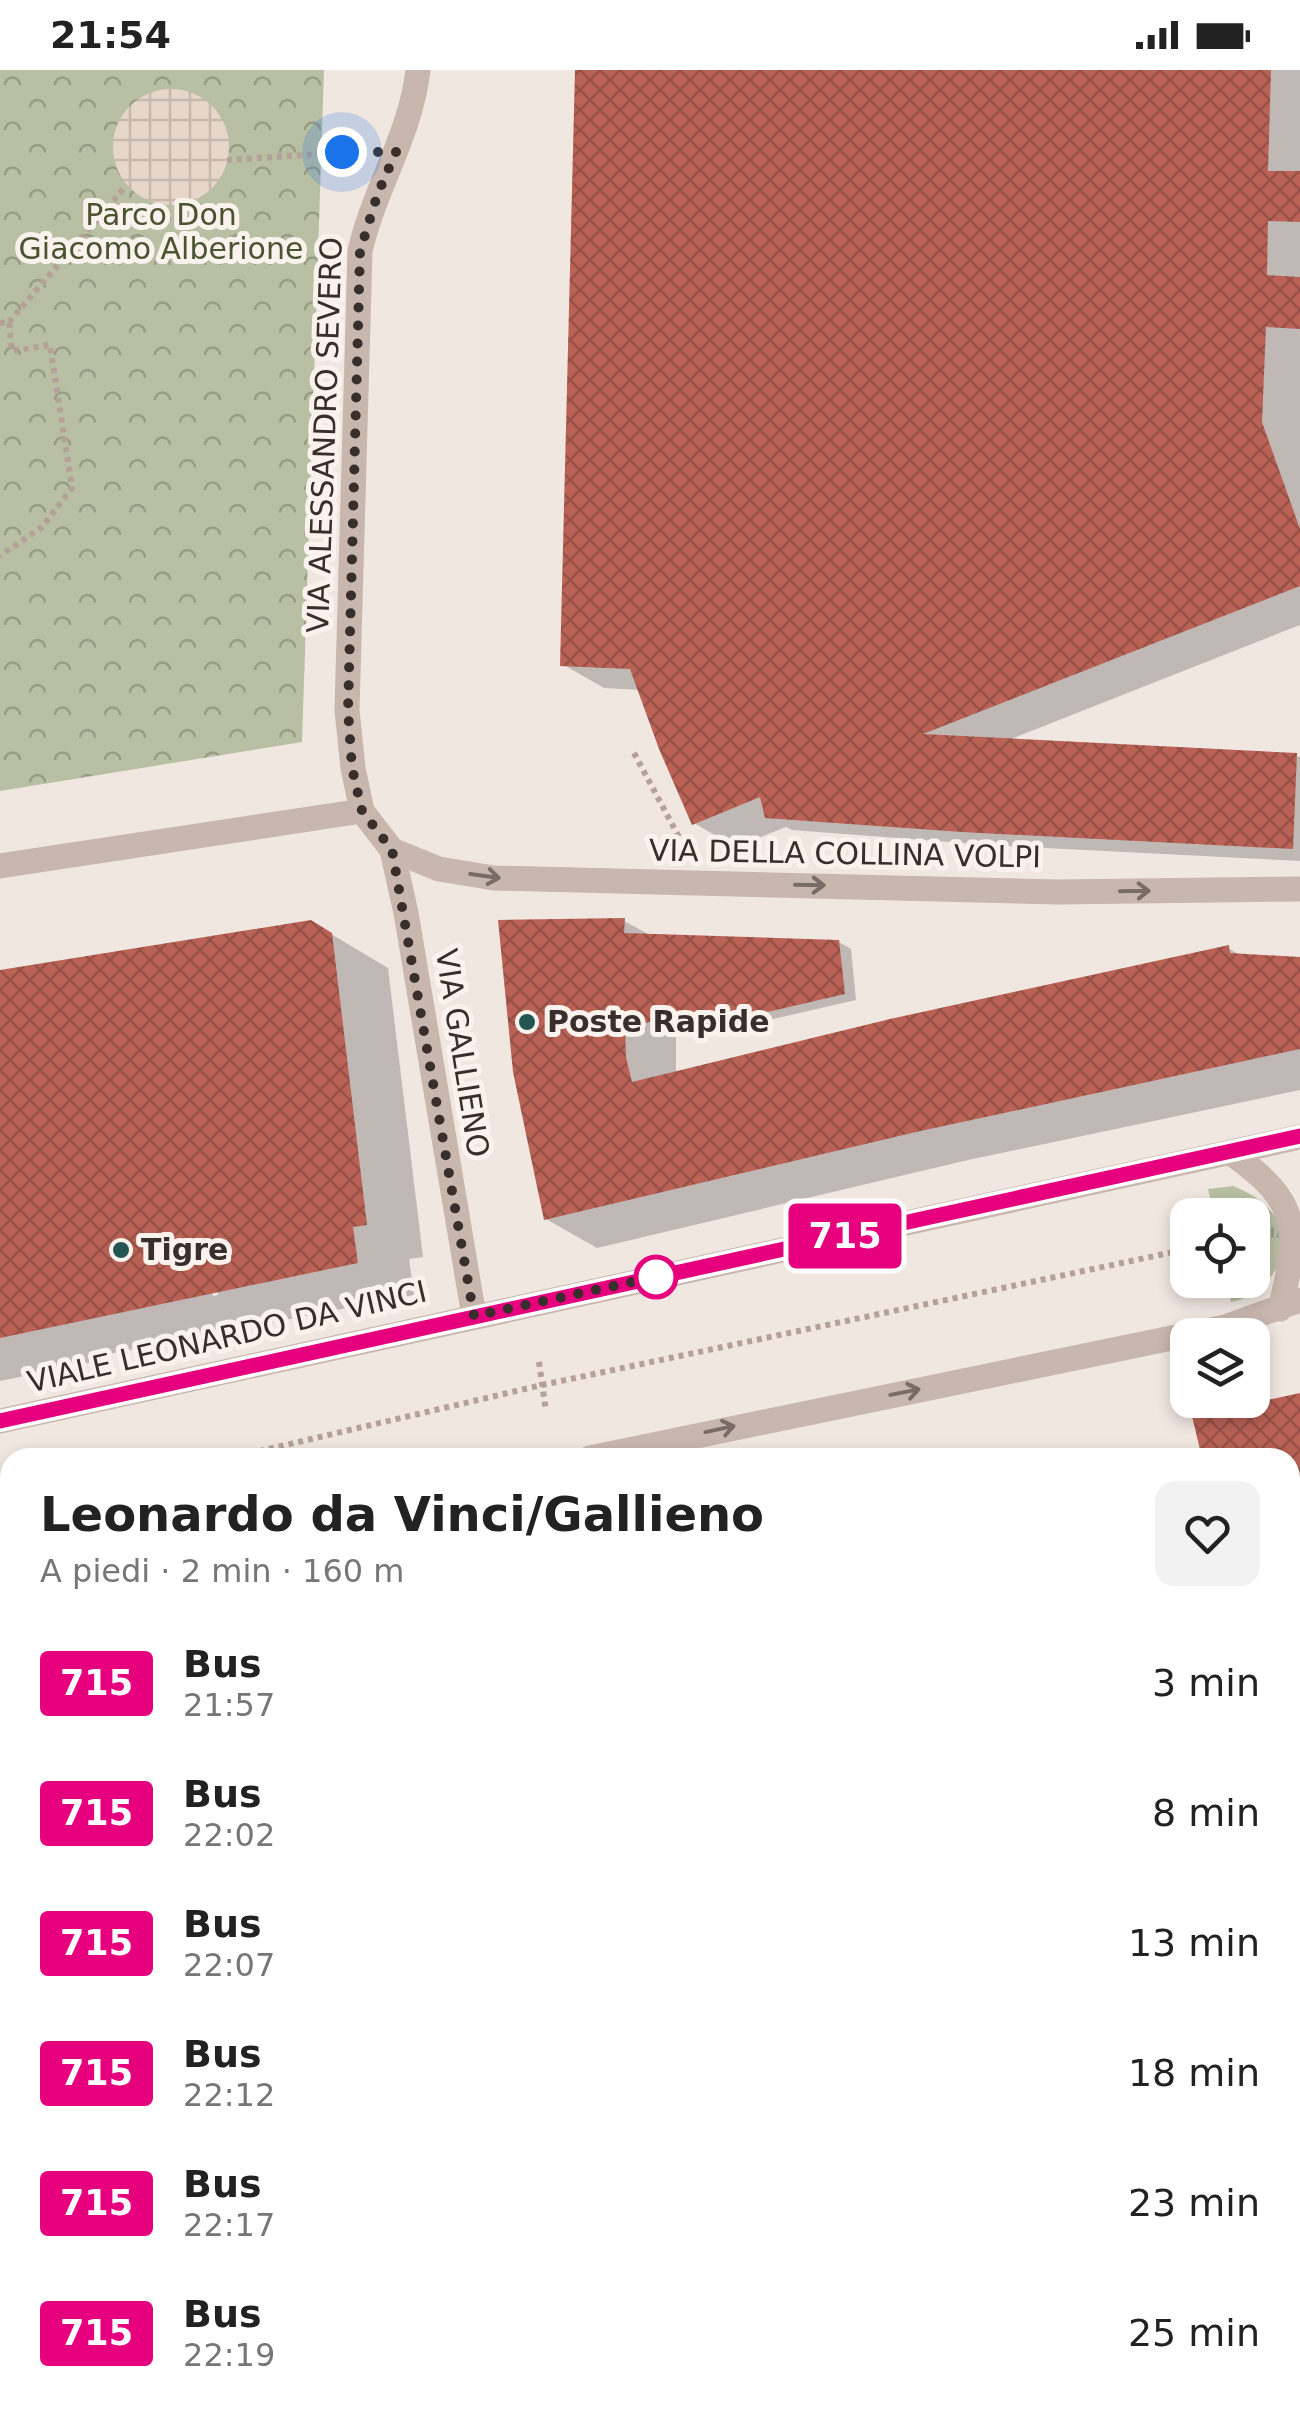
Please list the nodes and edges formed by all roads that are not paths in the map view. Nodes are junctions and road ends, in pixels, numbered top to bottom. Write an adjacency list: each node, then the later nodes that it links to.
1 (418, 70): 2 (street, VIA ALESSANDRO SEVERO)
2 (362, 811): 3 (street, VIA GALLIENO); 4 (street)
3 (392, 850): 5 (street, VIA DELLA COLLINA VOLPI, one-way to 5); 9 (street, VIA GALLIENO)
4 (0, 866)
5 (1300, 889)
6 (1300, 1136): 7 (street, VIALE LEONARDO DA VINCI)
7 (1231, 1153): 8 (street); 9 (street, VIALE LEONARDO DA VINCI)
8 (1290, 1305): 11 (street, one-way to 8)
9 (474, 1316): 10 (street, VIALE LEONARDO DA VINCI)
10 (0, 1421)
11 (638, 1448)

